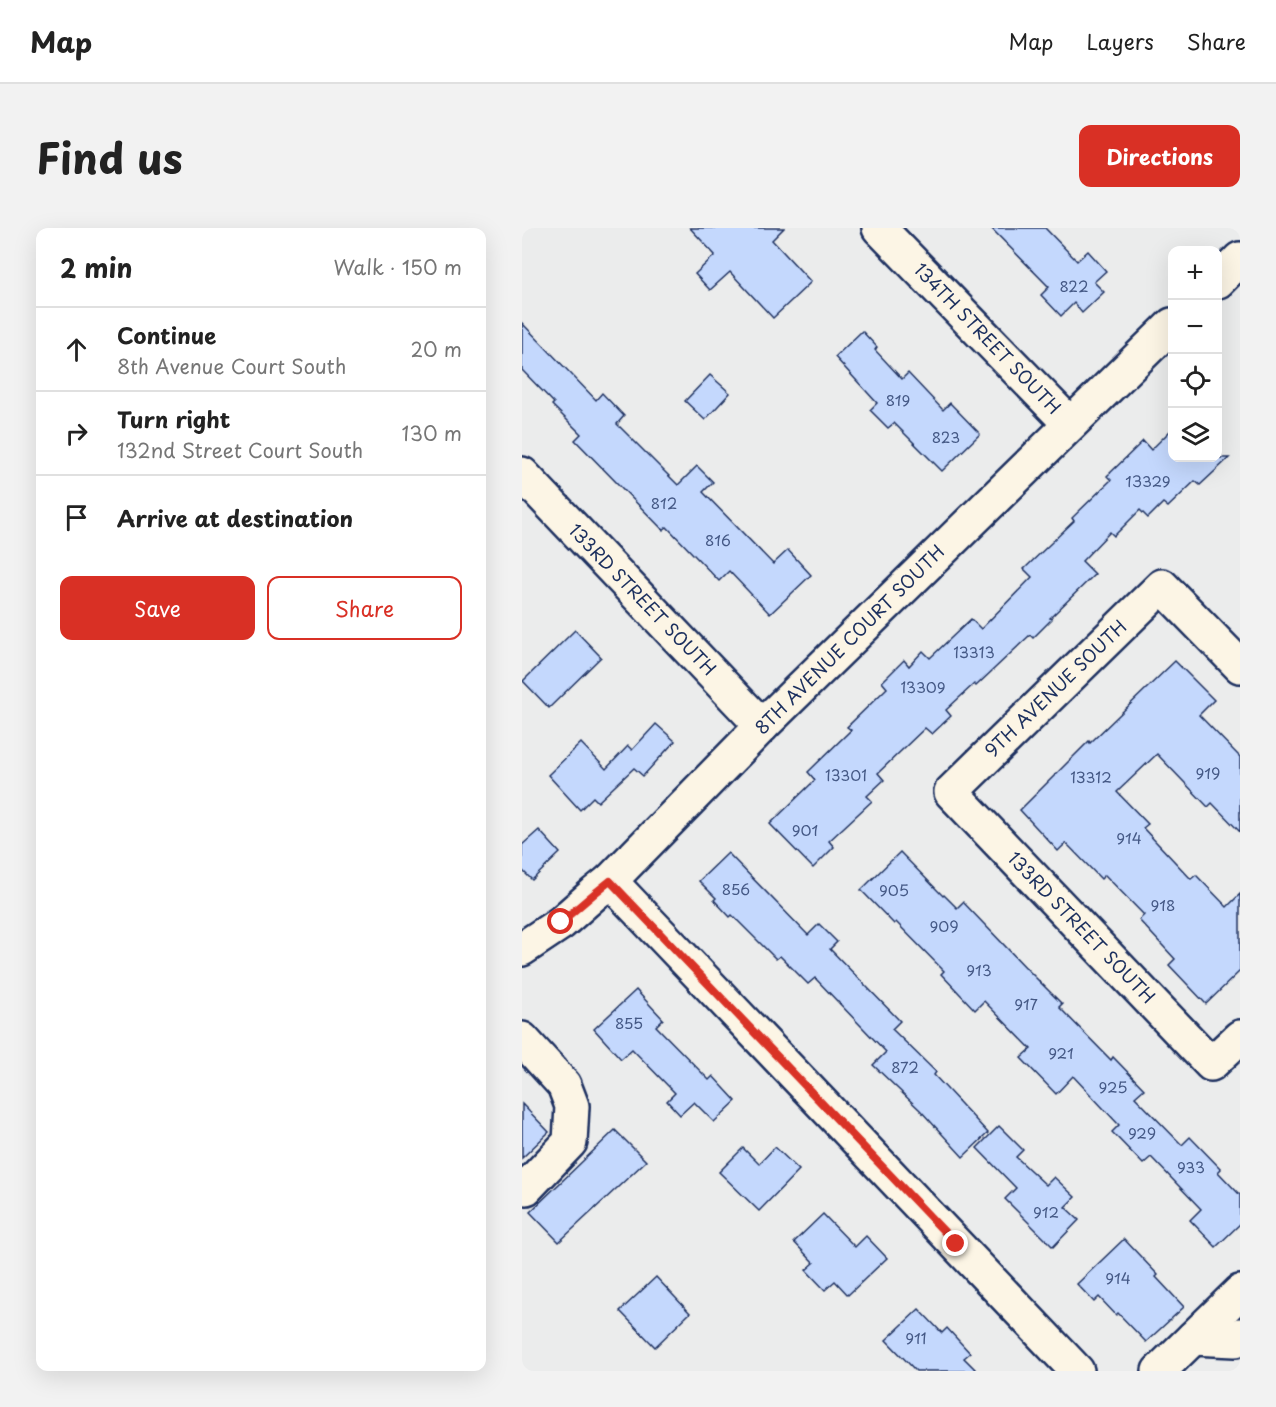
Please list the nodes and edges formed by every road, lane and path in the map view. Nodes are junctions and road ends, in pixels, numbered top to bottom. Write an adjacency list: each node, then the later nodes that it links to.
1 (879, 228): 5 (street, 134TH STREET SOUTH)
2 (1240, 259): 3 (street)
3 (1222, 277)
4 (1168, 330): 5 (street, 8TH AVENUE COURT SOUTH)
5 (1070, 424): 8 (street, 8TH AVENUE COURT SOUTH)
6 (522, 474): 8 (street, 133RD STREET SOUTH)
7 (1240, 666): 9 (street, 9TH AVENUE SOUTH)
8 (762, 726): 10 (street, 8TH AVENUE COURT SOUTH)
9 (951, 792): 12 (street, 133RD STREET SOUTH)
10 (610, 881): 11 (street, 8TH AVENUE COURT SOUTH); 18 (street)
11 (522, 949)
12 (1240, 1037)
13 (522, 1039): 14 (street)
14 (526, 1188)
15 (1240, 1292): 17 (street)
16 (1240, 1335): 17 (street)
17 (1192, 1338): 19 (street)
18 (1077, 1371)
19 (1160, 1371)

